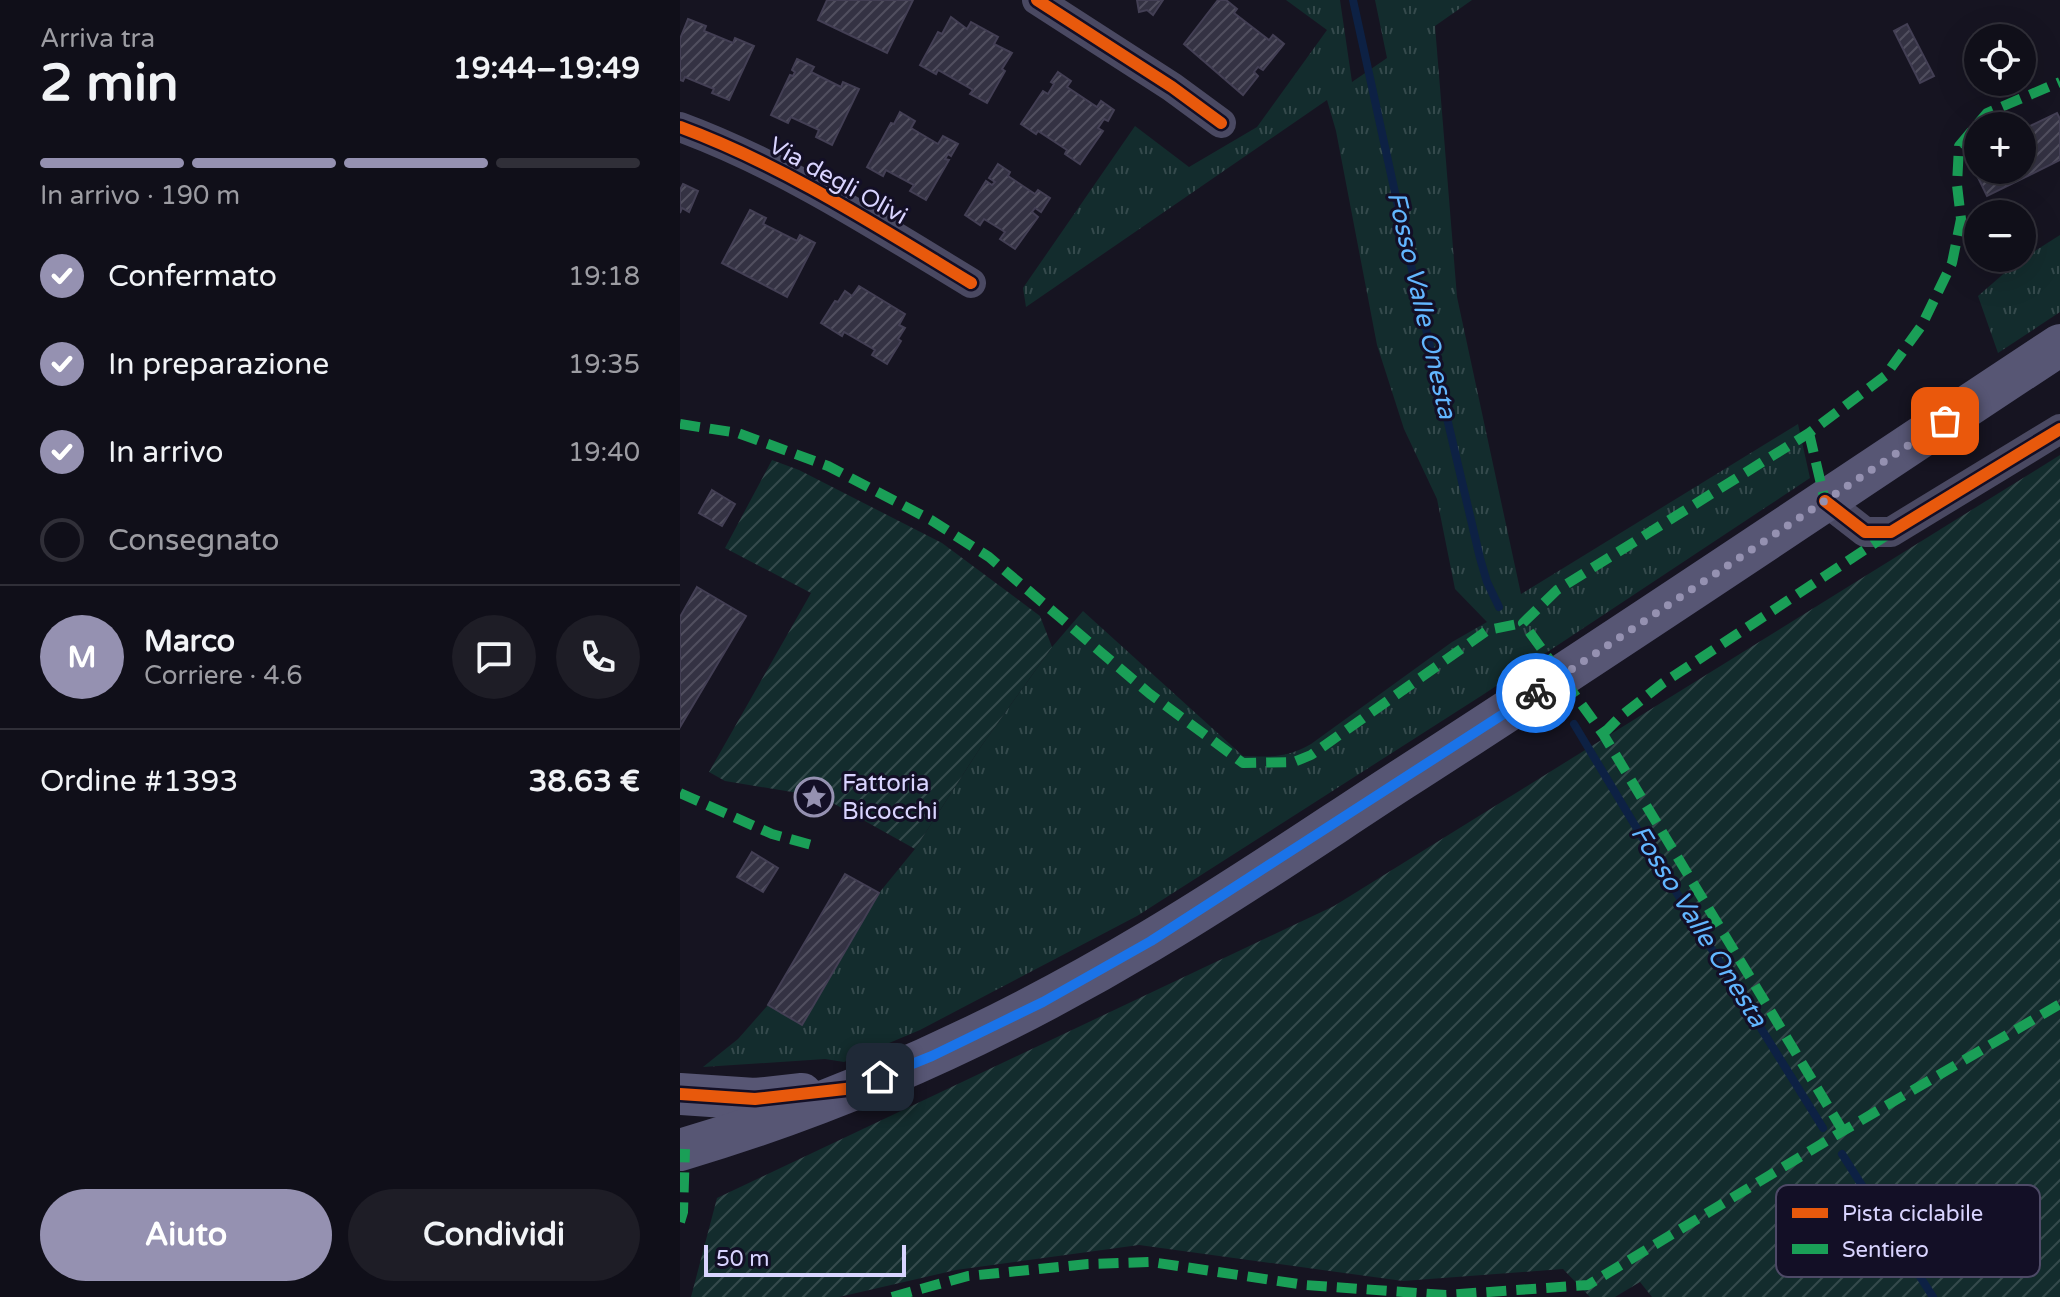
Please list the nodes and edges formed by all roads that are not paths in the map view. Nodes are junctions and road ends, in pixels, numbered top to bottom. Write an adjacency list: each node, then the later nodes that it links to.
1 (1037, 0): 2 (street)
2 (1221, 123)
3 (680, 127): 4 (street, Via degli Olivi)
4 (971, 283)
5 (2060, 345): 7 (main road)
6 (2060, 429): 7 (street)
7 (1825, 501): 8 (main road)
8 (854, 1088): 9 (main road); 10 (main road)
9 (680, 1094)
10 (680, 1150)

